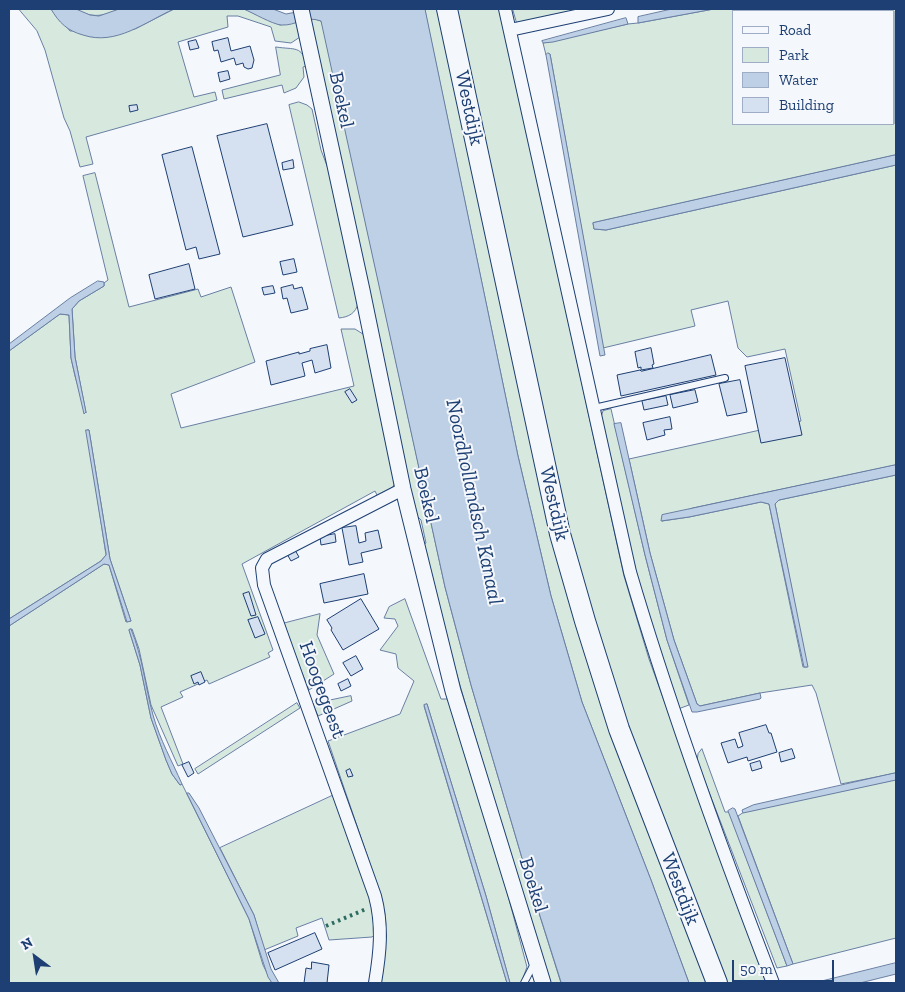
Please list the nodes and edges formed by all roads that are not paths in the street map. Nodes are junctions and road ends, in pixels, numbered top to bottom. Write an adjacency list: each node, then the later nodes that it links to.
1 (300, 9): 8 (street, Boekel)
2 (448, 9): 13 (main road, Westdijk)
3 (505, 9): 5 (street)
4 (608, 9): 5 (street)
5 (510, 30): 7 (street)
6 (725, 378): 7 (lane)
7 (594, 408): 14 (street)
8 (403, 489): 9 (street, Boekel); 10 (street, Hoogegeest)
9 (535, 962): 11 (lane); 12 (street, Boekel)
10 (375, 983)
11 (524, 983)
12 (543, 983)
13 (717, 983)
14 (773, 983)

